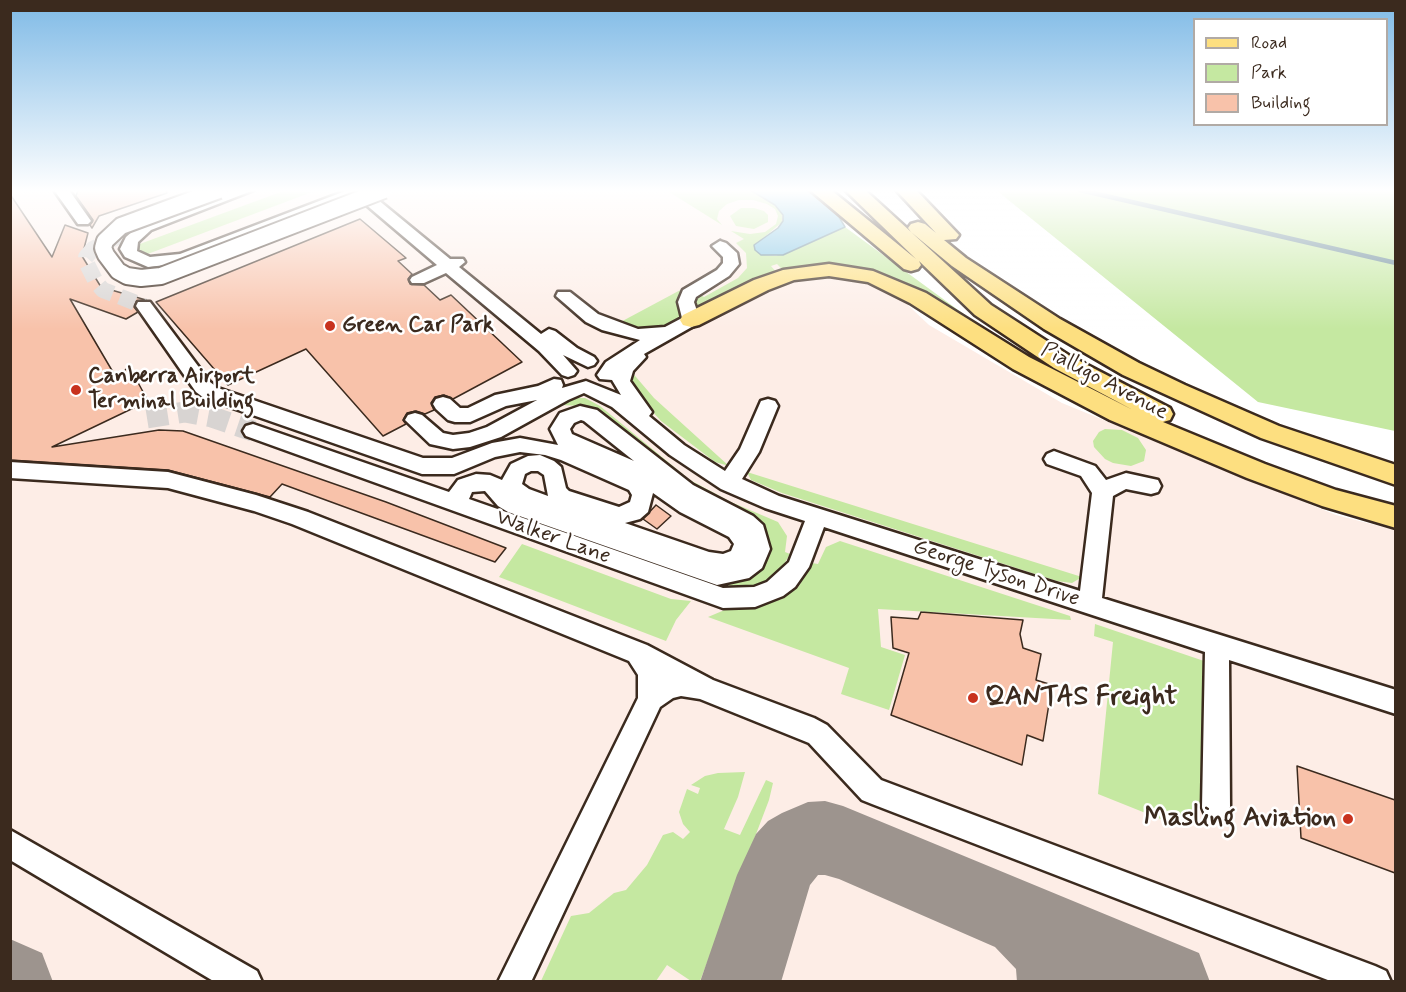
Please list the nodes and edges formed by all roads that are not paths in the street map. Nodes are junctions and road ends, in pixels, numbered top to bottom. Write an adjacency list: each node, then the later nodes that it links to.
1 (111, 236): 4 (street, bridge)
2 (135, 236): 3 (street)
3 (236, 236)
4 (263, 236)
5 (418, 236): 12 (street)
6 (424, 236): 12 (street)
7 (872, 236): 17 (main road)
8 (904, 236): 17 (main road, Pialligo Avenue)
9 (930, 236): 14 (main road, Pialligo Avenue)
10 (950, 236): 14 (main road)
11 (720, 246): 18 (street)
12 (454, 264): 13 (street); 20 (street); 21 (street)
13 (418, 280)
14 (1000, 288): 32 (main road, Pialligo Avenue)
15 (564, 296): 19 (street)
16 (144, 306): 36 (street)
17 (983, 310): 37 (main road, Pialligo Avenue)
18 (687, 323): 19 (street); 22 (street); 29 (street); 39 (main road)
19 (617, 329): 20 (street)
20 (590, 361): 21 (street); 22 (street)
21 (567, 373): 23 (street); 25 (street)
22 (606, 376): 23 (street); 24 (street)
23 (584, 387): 24 (street); 27 (street)
24 (619, 402): 29 (street, George Tyson Drive)
25 (443, 404)
26 (768, 406): 33 (street)
27 (415, 420)
28 (253, 431): 36 (street, Walker Lane)
29 (655, 433): 33 (street, George Tyson Drive)
30 (1054, 459): 35 (street)
31 (10, 470): 42 (street)
32 (1395, 475)
33 (728, 483): 38 (street, George Tyson Drive)
34 (1151, 486): 35 (street)
35 (1103, 492): 40 (street)
36 (458, 504): 38 (street, Walker Lane)
37 (1395, 504)
38 (818, 516): 40 (street, George Tyson Drive)
39 (1395, 517)
40 (1090, 603): 41 (street, George Tyson Drive)
41 (1217, 645): 45 (street, George Tyson Drive); 46 (street)
42 (638, 653): 43 (street); 44 (street)
43 (705, 689): 44 (street); 50 (street)
44 (651, 699): 49 (street)
45 (1395, 702)
46 (1216, 807)
47 (10, 844): 48 (street)
48 (246, 981)
49 (514, 981)
50 (1375, 981)

